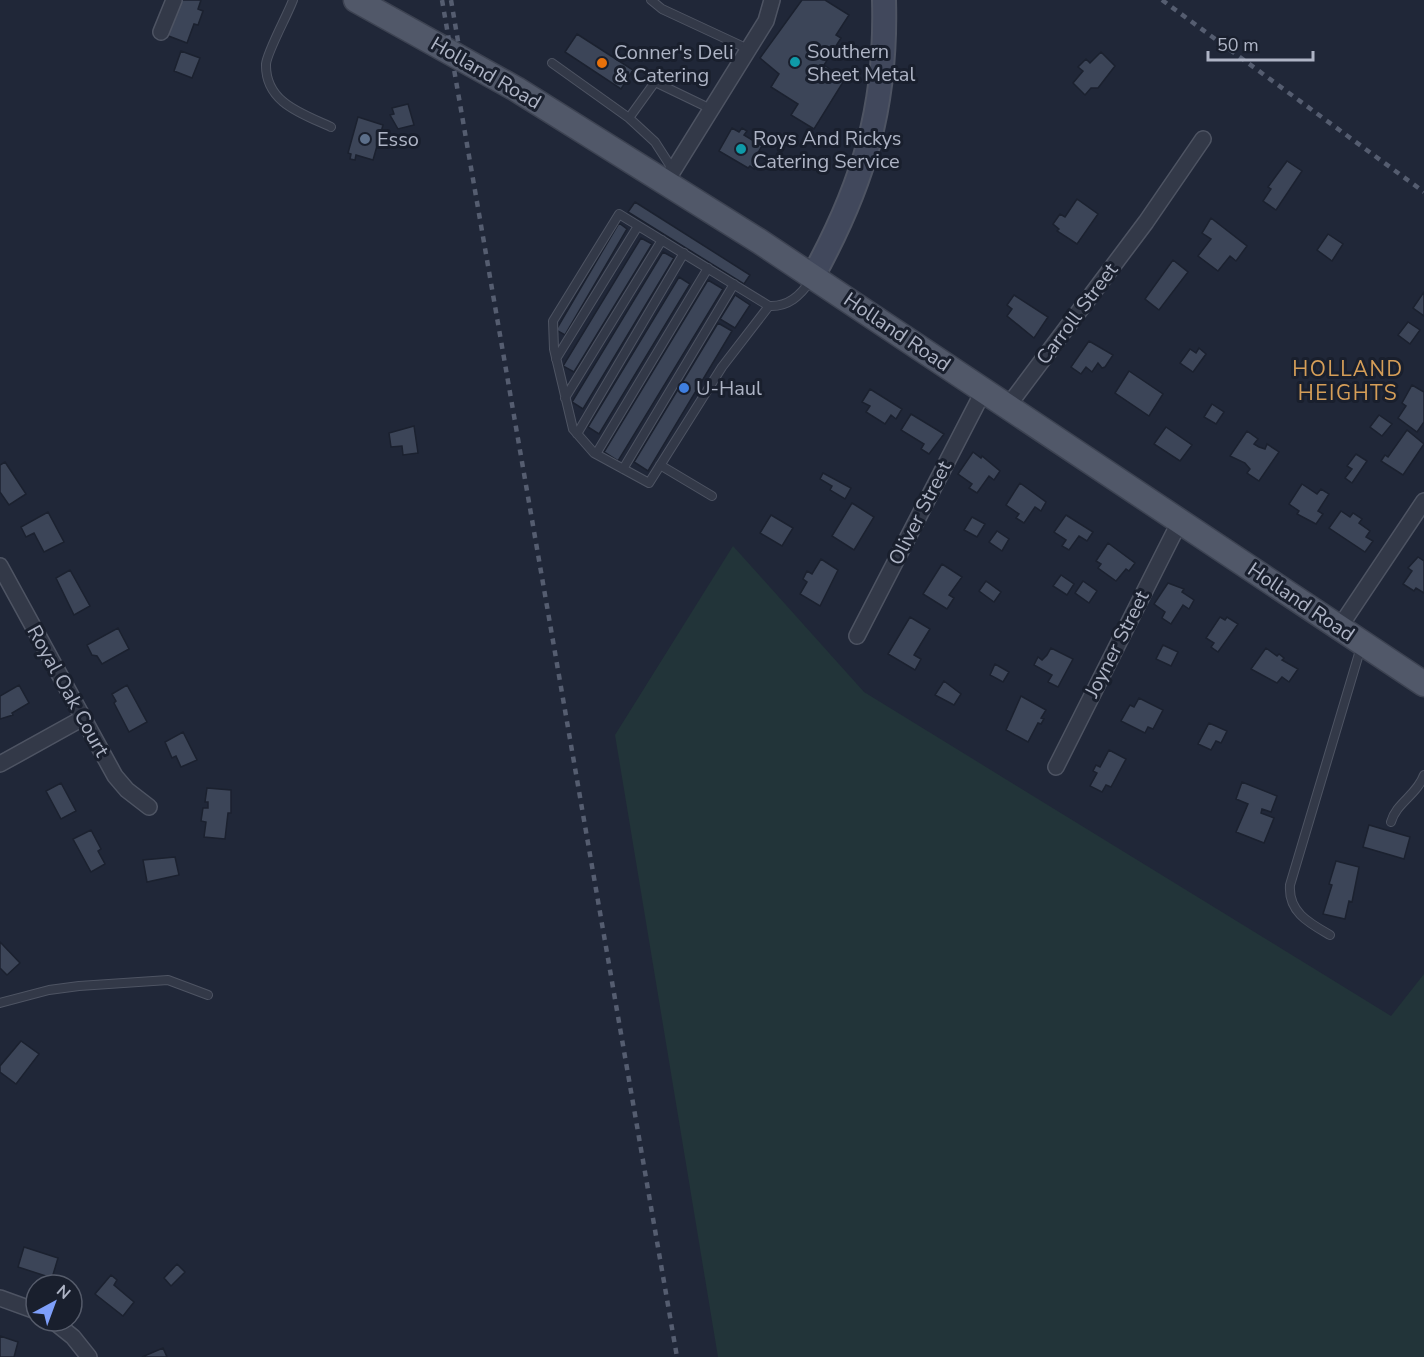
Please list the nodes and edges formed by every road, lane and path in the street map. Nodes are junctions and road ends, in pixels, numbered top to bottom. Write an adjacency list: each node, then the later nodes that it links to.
1 (174, 0): 7 (street)
2 (293, 0): 12 (lane)
3 (356, 0): 14 (main road, Holland Road)
4 (651, 0): 8 (lane)
5 (772, 0): 8 (street)
6 (884, 0): 19 (street)
7 (161, 32)
8 (748, 49): 10 (street)
9 (552, 63): 11 (lane)
10 (711, 109): 11 (lane); 14 (street)
11 (629, 118): 14 (lane)
12 (331, 127)
13 (1203, 139): 25 (street, Carroll Street)
14 (670, 176): 19 (main road, Holland Road)
15 (638, 226): 16 (lane); 22 (lane); 22 (lane)
16 (662, 240): 17 (lane); 24 (lane)
17 (684, 253): 18 (lane); 26 (lane)
18 (708, 268): 20 (lane); 27 (lane)
19 (813, 276): 21 (lane); 23 (main road, Holland Road)
20 (734, 284): 21 (lane); 29 (lane)
21 (769, 306): 28 (lane)
22 (556, 359): 24 (lane)
23 (984, 390): 25 (main road, Holland Road); 35 (street, Oliver Street)
24 (565, 398): 26 (lane)
25 (1008, 406): 32 (main road, Holland Road)
26 (577, 434): 27 (lane)
27 (596, 454): 29 (lane)
28 (660, 465): 29 (lane); 30 (lane)
29 (623, 469)
30 (712, 496)
31 (1424, 501): 34 (street)
32 (1180, 521): 34 (main road, Holland Road); 40 (street, Joyner Street)
33 (0, 566): 38 (street, Royal Oak Court)
34 (1339, 628): 36 (main road, Holland Road)
35 (857, 636)
36 (1362, 643): 37 (main road, Holland Road); 44 (lane)
37 (1424, 684)
38 (83, 718): 39 (street); 42 (street, Royal Oak Court)
39 (0, 764)
40 (1056, 767)
41 (1424, 776): 43 (lane)
42 (149, 807)
43 (1391, 822)
44 (1330, 935)
45 (208, 994): 46 (lane)
46 (0, 1003)
47 (0, 1298): 48 (street)
48 (24, 1307)
49 (68, 1333): 50 (street)
50 (89, 1357)

